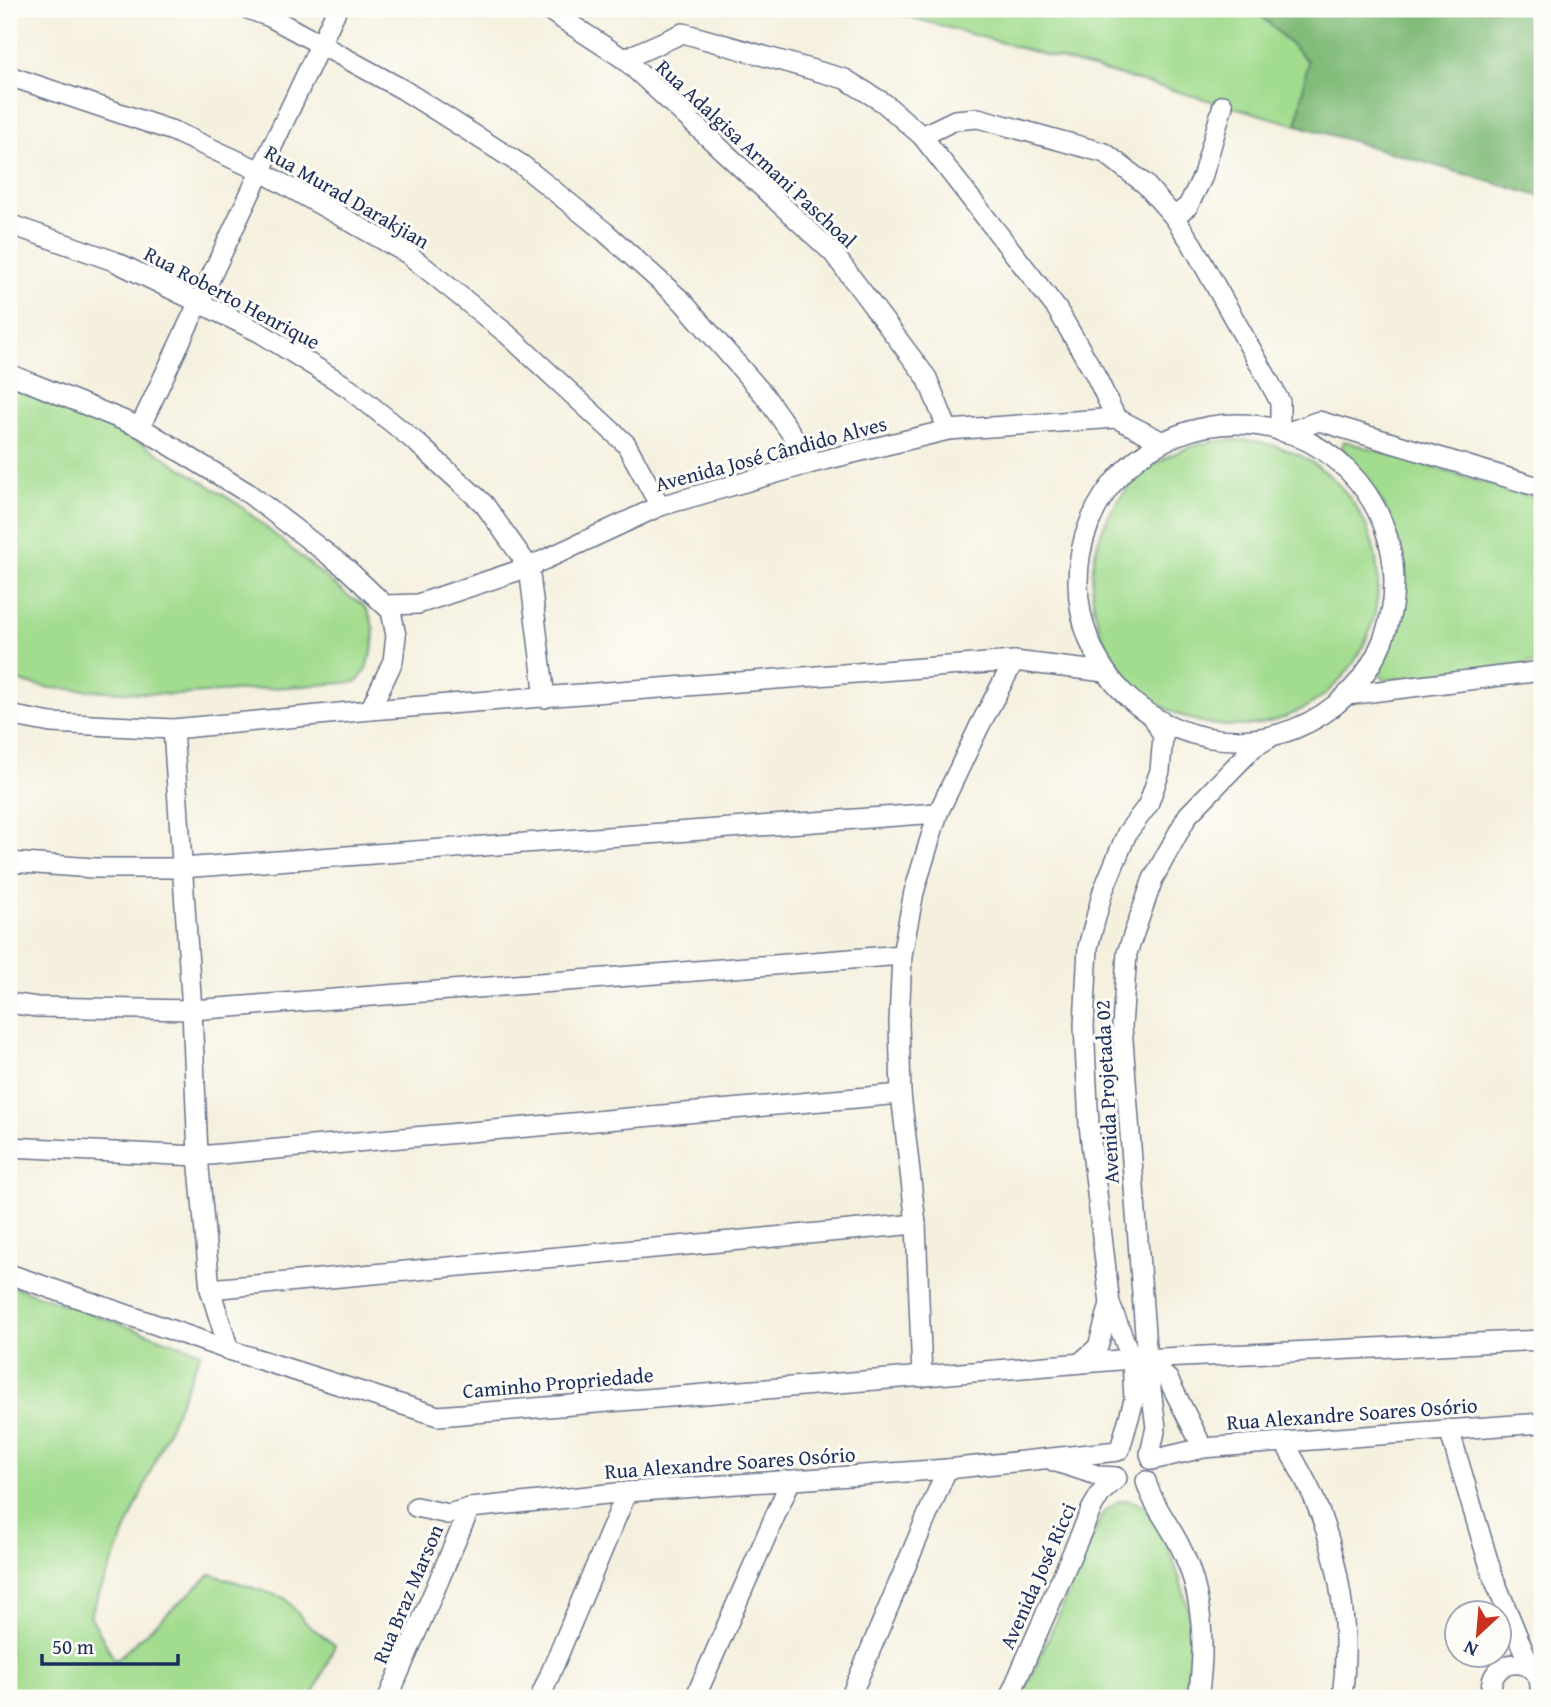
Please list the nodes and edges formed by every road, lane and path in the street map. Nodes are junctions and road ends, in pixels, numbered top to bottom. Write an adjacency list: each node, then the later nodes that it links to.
1 (248, 9): 4 (street)
2 (337, 9): 4 (street)
3 (547, 9): 5 (street, Rua Adalgisa Armani Paschoal)
4 (320, 44): 9 (street); 19 (street)
5 (624, 60): 8 (street); 16 (street, Rua Adalgisa Armani Paschoal)
6 (9, 76): 9 (street, Rua Murad Darakjian)
7 (1223, 105): 10 (street)
8 (922, 136): 10 (street); 14 (street)
9 (260, 172): 12 (street); 21 (street, Rua Murad Darakjian)
10 (1174, 217): 17 (street)
11 (9, 224): 12 (street, Rua Roberto Henrique)
12 (198, 302): 15 (street); 22 (street, Rua Roberto Henrique)
13 (9, 374): 15 (street)
14 (1116, 418): 16 (street, Avenida José Cândido Alves); 18 (street)
15 (140, 427): 23 (street)
16 (948, 430): 19 (street, Avenida José Cândido Alves)
17 (1283, 432): 18 (street); 20 (street); 27 (street)
18 (1163, 442): 26 (street)
19 (812, 463): 21 (street, Avenida José Cândido Alves)
20 (1542, 488)
21 (660, 506): 22 (street, Avenida José Cândido Alves)
22 (529, 567): 23 (street, Avenida José Cândido Alves); 28 (street)
23 (386, 605): 29 (street)
24 (1014, 661): 26 (street); 28 (street); 34 (street)
25 (1542, 671): 27 (street)
26 (1105, 672): 31 (street)
27 (1347, 695): 33 (street)
28 (545, 698): 29 (street)
29 (370, 710): 32 (street)
30 (9, 715): 32 (street)
31 (1153, 717): 33 (street); 46 (street, Avenida Projetada 02)
32 (173, 729): 36 (street)
33 (1273, 736): 49 (street, Avenida Projetada 02)
34 (938, 813): 36 (street); 37 (street)
35 (9, 862): 36 (street)
36 (181, 868): 39 (street)
37 (902, 955): 39 (street); 40 (street)
38 (9, 1003): 39 (street)
39 (192, 1010): 42 (street)
40 (901, 1094): 42 (street); 43 (street)
41 (9, 1147): 42 (street)
42 (198, 1156): 45 (street)
43 (916, 1224): 45 (street); 51 (street)
44 (9, 1274): 48 (street, Caminho Propriedade)
45 (211, 1289): 48 (street)
46 (1110, 1304): 49 (street, Avenida Projetada 02); 50 (street, Avenida Projetada 02)
47 (1542, 1340): 49 (street, Caminho Propriedade)
48 (229, 1350): 51 (street, Caminho Propriedade)
49 (1139, 1360): 50 (street, Caminho Propriedade); 55 (street); 56 (street, Avenida Projetada 02); 58 (street, Avenida Projetada 02)
50 (1080, 1363): 51 (street, Caminho Propriedade)
51 (922, 1377)
52 (1542, 1423): 53 (street, Rua Alexandre Soares Osório)
53 (1449, 1429): 54 (street, Rua Alexandre Soares Osório); 65 (street)
54 (1285, 1443): 55 (street, Rua Alexandre Soares Osório); 77 (street)
55 (1203, 1448): 58 (street, Rua Alexandre Soares Osório)
56 (1119, 1450): 57 (street, Rua Alexandre Soares Osório); 58 (street); 60 (street)
57 (1049, 1460): 59 (street, Rua Alexandre Soares Osório); 60 (street, Rua Alexandre Soares Osório)
58 (1153, 1464): 60 (street); 76 (street)
59 (947, 1469): 61 (street, Rua Alexandre Soares Osório); 74 (street)
60 (1116, 1478): 75 (street, Avenida José Ricci)
61 (790, 1482): 62 (street, Rua Alexandre Soares Osório); 73 (street)
62 (627, 1492): 64 (street, Rua Alexandre Soares Osório); 72 (street)
63 (415, 1507): 64 (street, Rua Alexandre Soares Osório)
64 (470, 1508): 71 (street, Rua Braz Marson)
65 (1492, 1574): 66 (street); 68 (street)
66 (1492, 1598)
67 (1494, 1668): 69 (street)
68 (1531, 1669): 69 (street); 70 (street)
69 (1494, 1675): 78 (street)
70 (1540, 1695)
71 (388, 1698)
72 (540, 1698)
73 (695, 1698)
74 (850, 1698)
75 (1009, 1698)
76 (1198, 1698)
77 (1342, 1698)
78 (1492, 1698)

